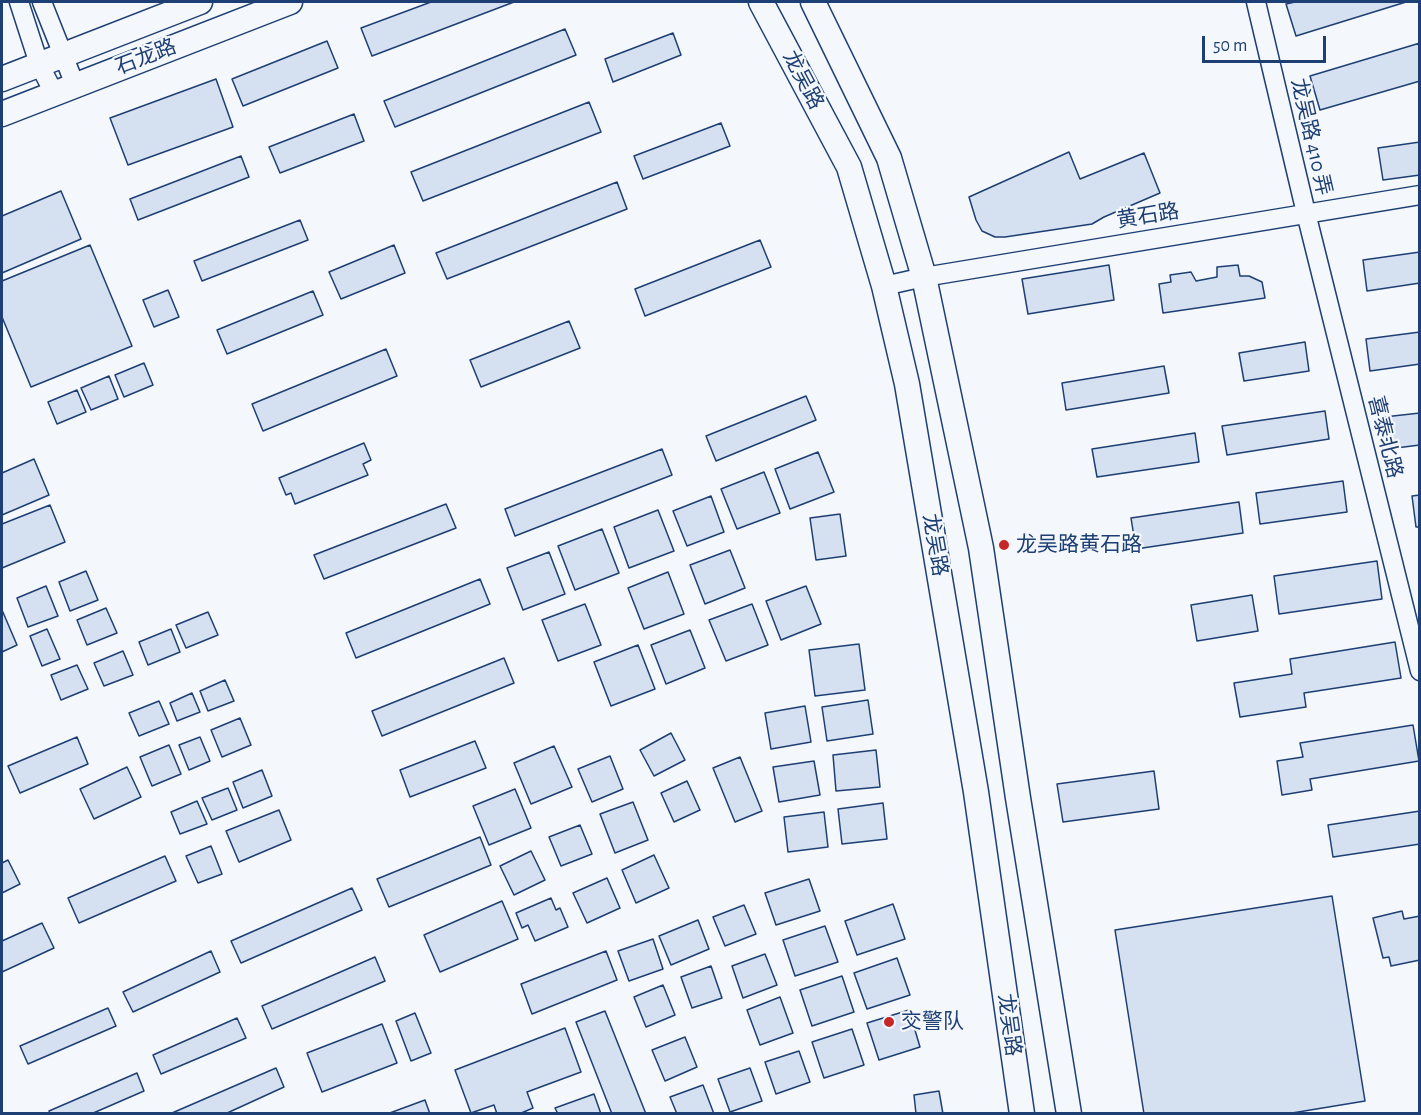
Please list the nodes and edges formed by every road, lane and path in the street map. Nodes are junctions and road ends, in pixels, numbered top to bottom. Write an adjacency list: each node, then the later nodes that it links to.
1 (19, 2): 9 (street)
2 (42, 2): 8 (street)
3 (200, 2): 8 (main road, 石龙路)
4 (290, 2): 11 (main road, 石龙路)
5 (761, 2): 16 (main road, 龙吴路)
6 (813, 2): 15 (main road, 龙吴路)
7 (1256, 2): 14 (street, 龙吴路 410 弄)
8 (62, 55): 9 (main road, 石龙路); 11 (street)
9 (39, 64): 10 (main road, 石龙路); 11 (street)
10 (2, 79)
11 (65, 89): 12 (main road, 石龙路)
12 (2, 114)
13 (1419, 195): 14 (street, 黄石路)
14 (1306, 213): 15 (street, 黄石路); 17 (street, 喜泰北路)
15 (924, 277): 16 (street, 黄石路); 19 (main road, 龙吴路)
16 (884, 286): 18 (main road, 龙吴路)
17 (1419, 671)
18 (1022, 1113)
19 (1069, 1113)

